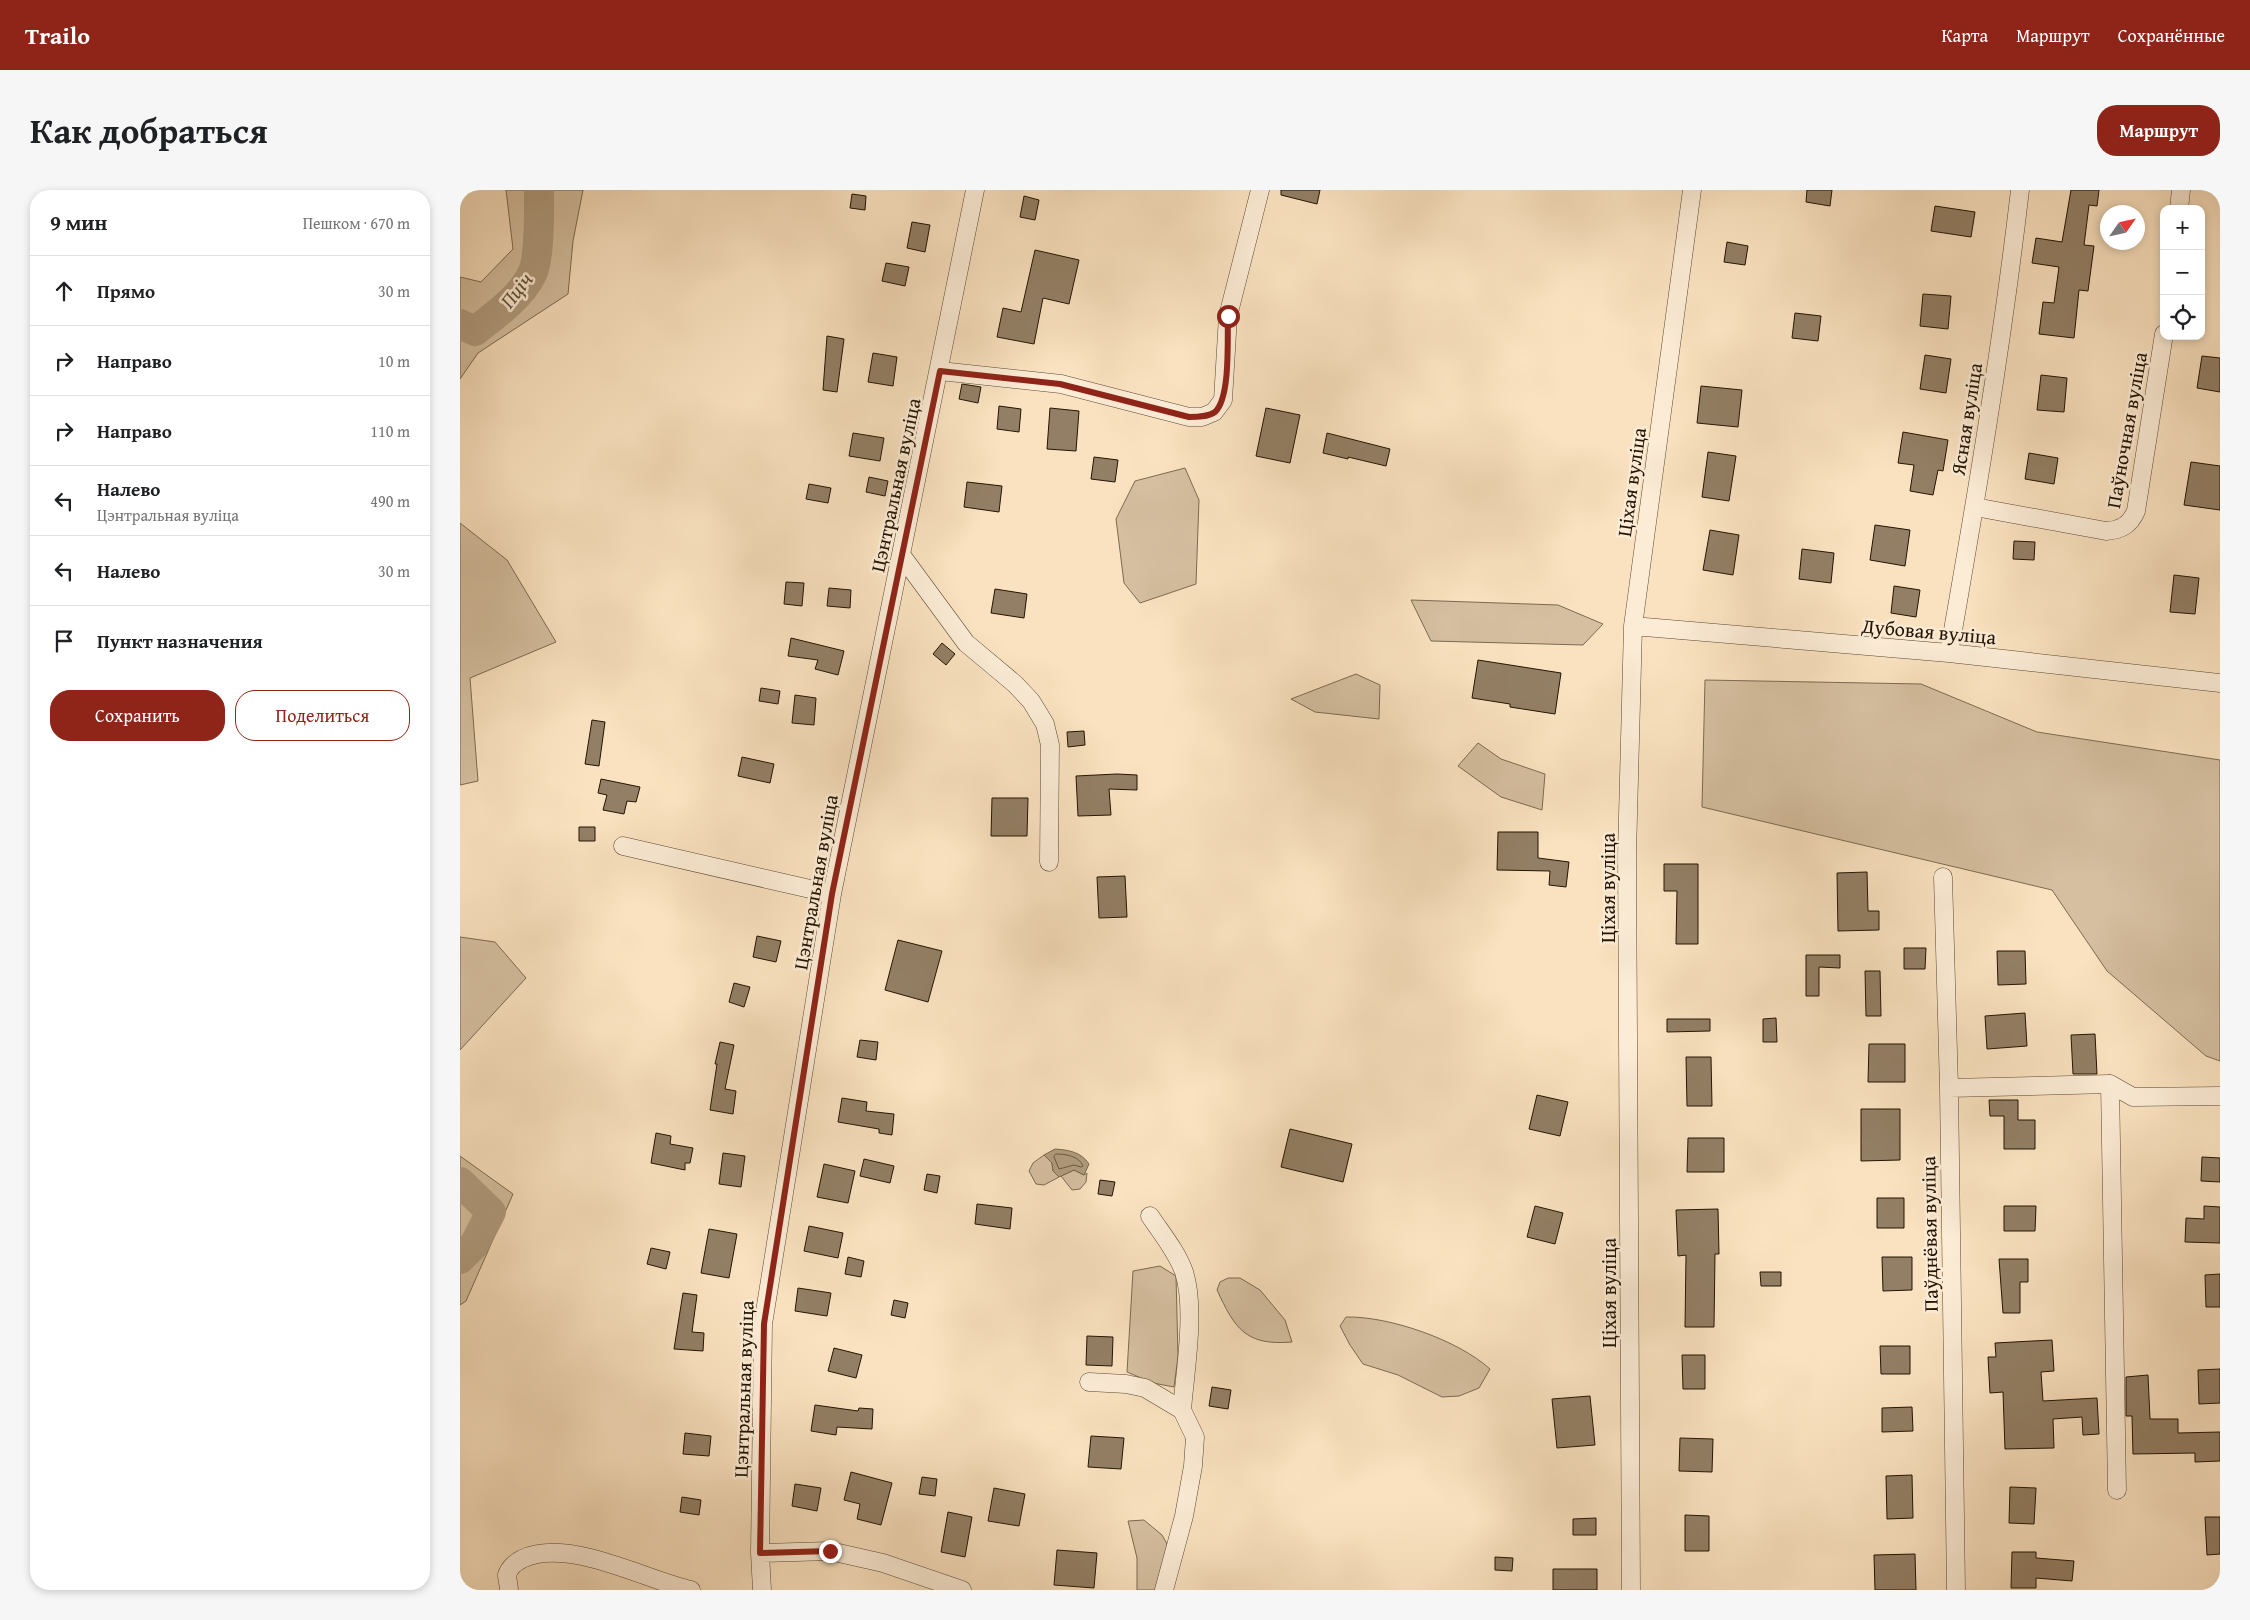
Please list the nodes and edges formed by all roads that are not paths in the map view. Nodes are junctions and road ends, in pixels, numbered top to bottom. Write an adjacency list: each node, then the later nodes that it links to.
1 (975, 190): 8 (street, Цэнтральная вуліца)
2 (1260, 190): 8 (street)
3 (1692, 190): 11 (street, Ціхая вуліца)
4 (2020, 190): 9 (street, Ясная вуліца)
5 (2181, 190): 6 (street)
6 (2179, 205)
7 (2163, 340): 9 (street, Паўночная вуліца)
8 (940, 371): 10 (street, Цэнтральная вуліца)
9 (1975, 507): 12 (street, Ясная вуліца)
10 (902, 556): 15 (street); 17 (street, Цэнтральная вуліца)
11 (1633, 626): 12 (street, Дубовая вуліца); 31 (street, Ціхая вуліца)
12 (1949, 653): 13 (street, Дубовая вуліца)
13 (2218, 681)
14 (623, 846): 17 (street)
15 (1049, 862)
16 (1943, 877): 19 (street, Паўднёвая вуліца)
17 (832, 894): 25 (street, Цэнтральная вуліца)
18 (2110, 1084): 19 (street); 20 (street); 24 (street)
19 (1949, 1088): 32 (street, Паўднёвая вуліца)
20 (2220, 1096)
21 (1150, 1216): 23 (street)
22 (1089, 1382): 23 (street)
23 (1182, 1410): 30 (street)
24 (2117, 1490)
25 (760, 1553): 26 (street, Цэнтральная вуліца); 29 (street)
26 (758, 1589)
27 (509, 1590): 28 (street)
28 (692, 1590)
29 (962, 1590)
30 (1164, 1590)
31 (1631, 1590)
32 (1956, 1590)

